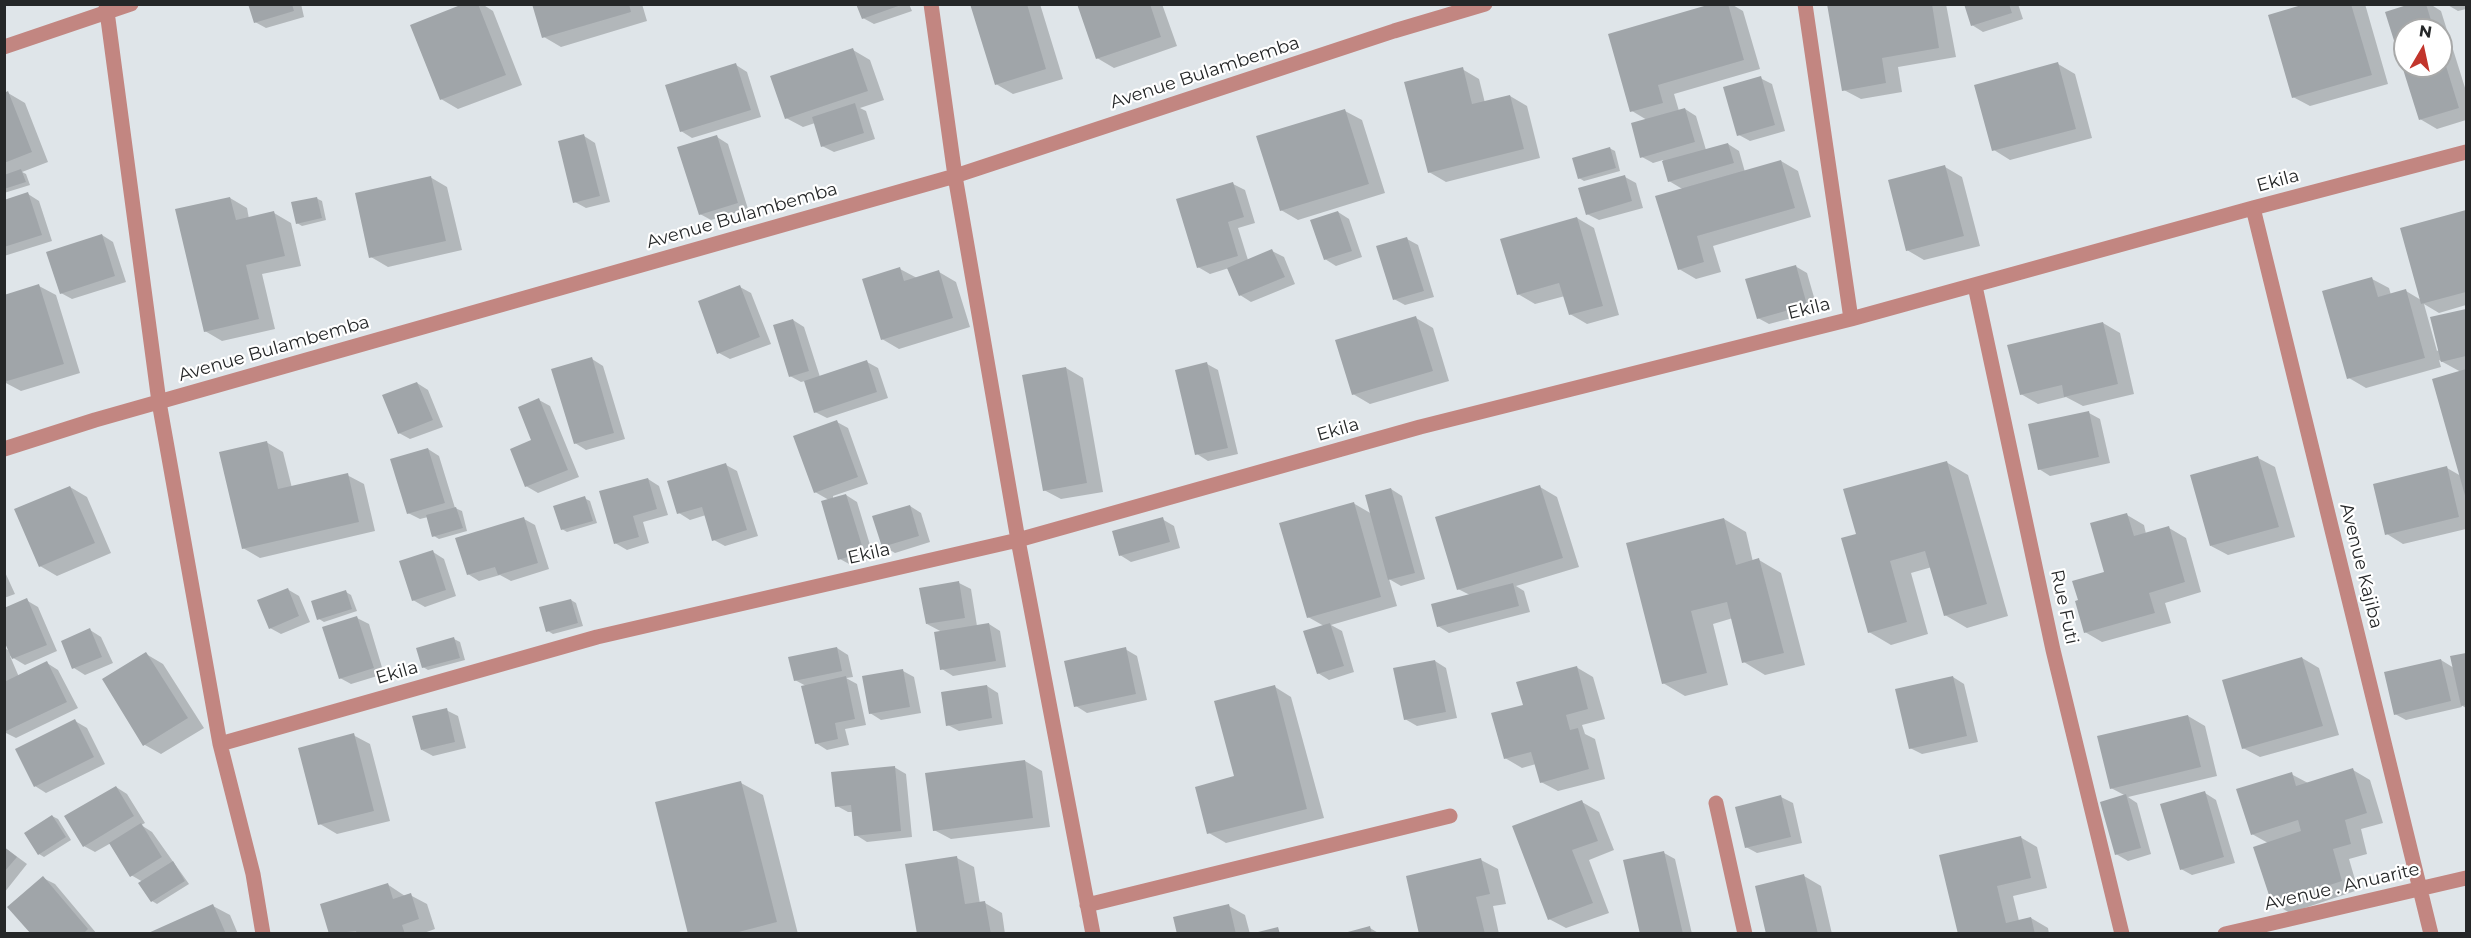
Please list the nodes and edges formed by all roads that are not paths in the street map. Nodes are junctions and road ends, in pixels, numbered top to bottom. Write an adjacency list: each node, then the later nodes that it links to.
1 (131, 4): 5 (street)
2 (931, 4): 8 (street)
3 (1485, 4): 8 (street, Avenue Bulambemba)
4 (1805, 4): 11 (street)
5 (106, 8): 6 (street); 12 (street)
6 (4, 47)
7 (2466, 152): 9 (street, Ekila)
8 (955, 176): 12 (street, Avenue Bulambemba); 14 (street)
9 (2253, 208): 10 (street, Ekila); 19 (street, Avenue Kajiba)
10 (1975, 286): 11 (street, Ekila); 24 (street, Rue Futi)
11 (1851, 319): 14 (street, Ekila)
12 (159, 402): 13 (street, Avenue Bulambemba); 15 (street)
13 (4, 449)
14 (1018, 540): 15 (street, Ekila); 20 (street)
15 (220, 744): 21 (street)
16 (1716, 803): 23 (street)
17 (1450, 816): 20 (street)
18 (2466, 878): 19 (street, Avenue . Anuarite)
19 (2420, 890): 25 (street, Avenue . Anuarite); 26 (street, Avenue Kajiba)
20 (1087, 905): 22 (street)
21 (263, 933)
22 (1093, 933)
23 (1745, 933)
24 (2122, 933)
25 (2225, 933)
26 (2432, 933)

